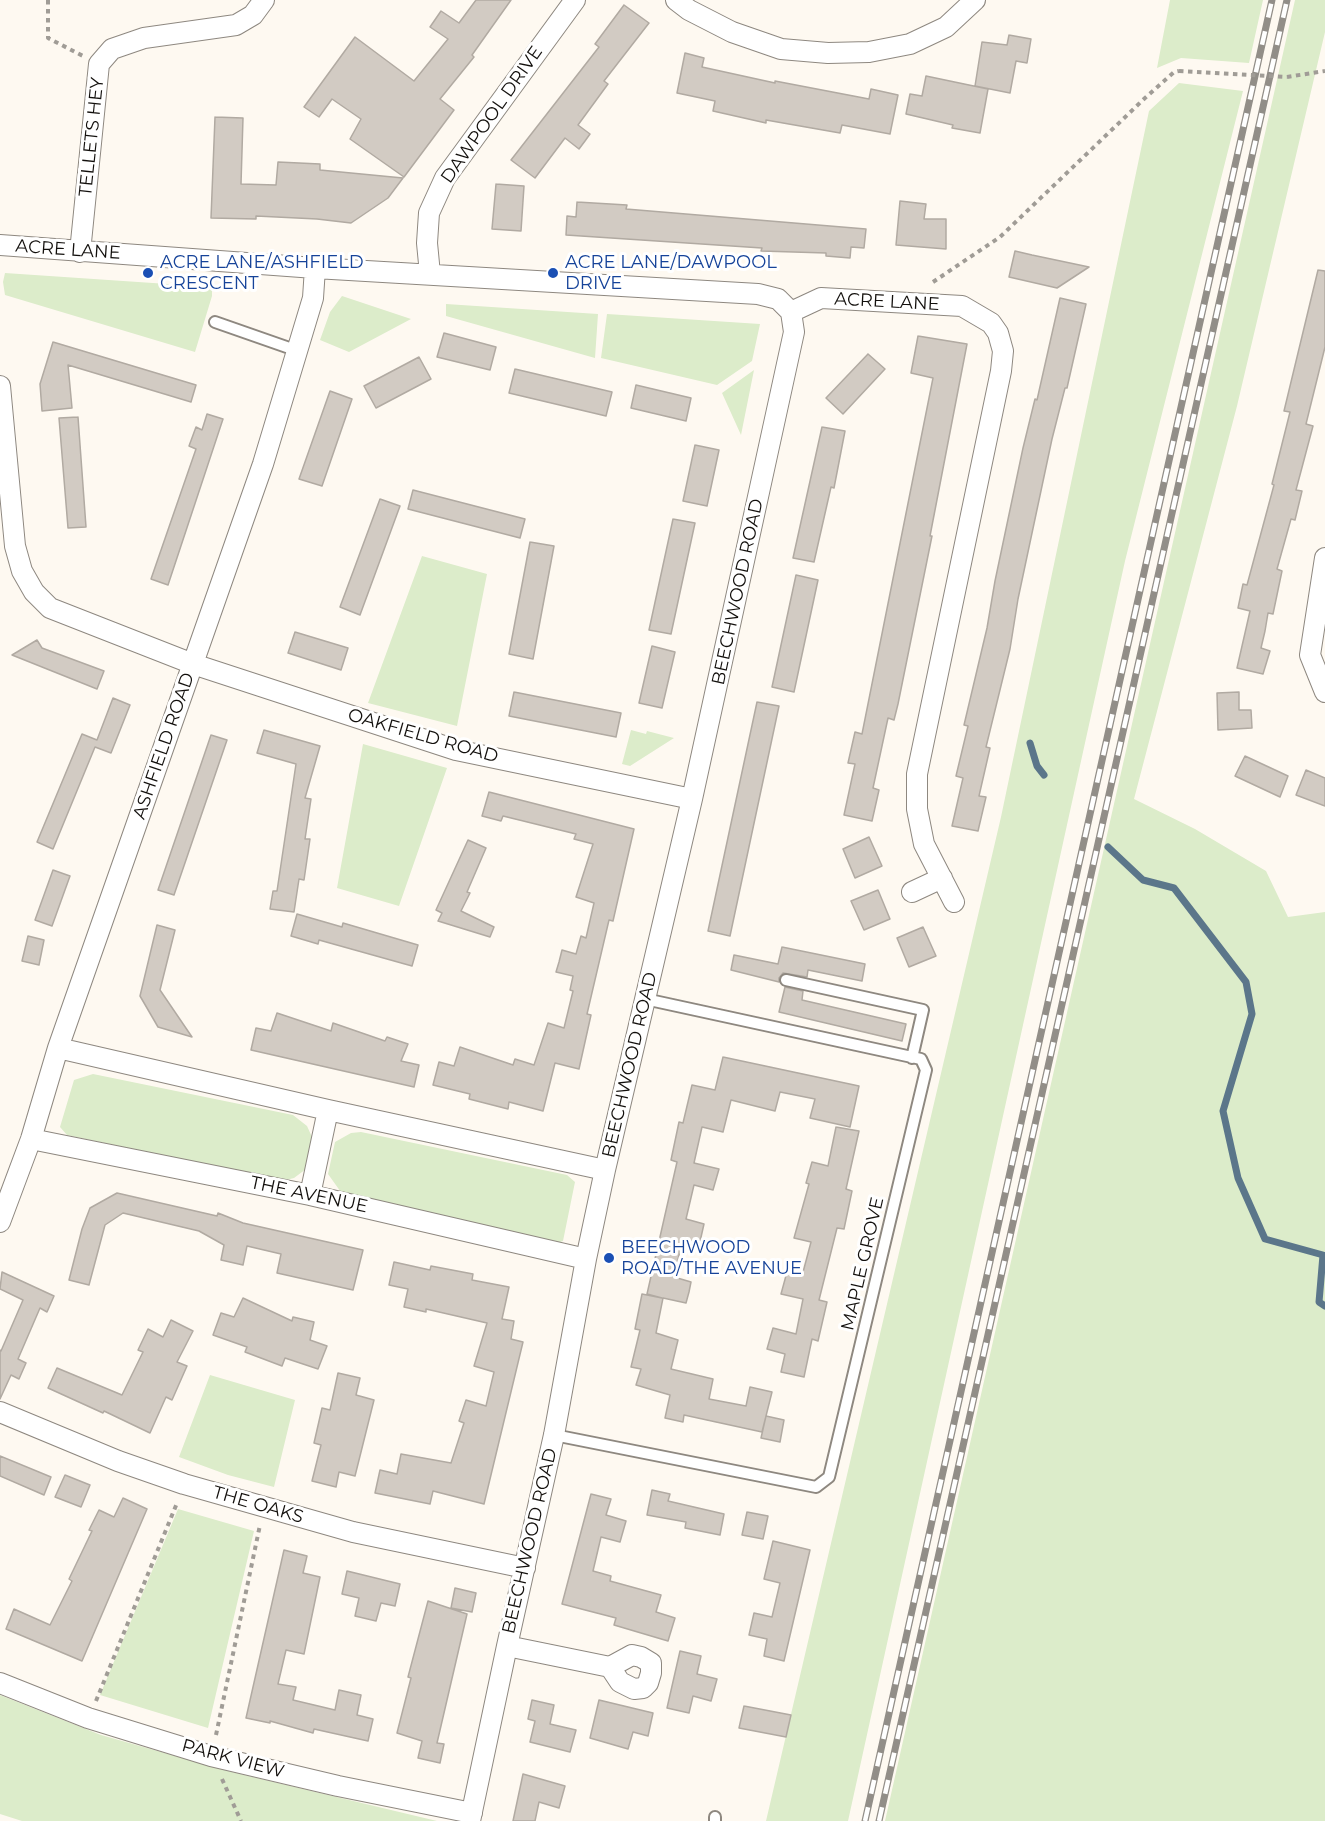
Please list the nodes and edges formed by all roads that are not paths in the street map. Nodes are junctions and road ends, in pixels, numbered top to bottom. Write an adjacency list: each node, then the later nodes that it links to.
1 (264, 0): 6 (street, TELLETS HEY)
2 (575, 0): 8 (street, DAWPOOL DRIVE)
3 (676, 0): 4 (street)
4 (975, 0)
5 (0, 245): 6 (street, ACRE LANE)
6 (80, 252): 7 (street, ACRE LANE)
7 (315, 268): 8 (street, ACRE LANE); 11 (street, ASHFIELD ROAD)
8 (430, 274): 9 (street, ACRE LANE)
9 (791, 312): 16 (street, BEECHWOOD ROAD); 17 (street, ACRE LANE)
10 (215, 322): 11 (lane)
11 (298, 351): 14 (street, ASHFIELD ROAD)
12 (0, 386): 14 (street, OAKFIELD ROAD)
13 (1325, 558): 15 (street)
14 (193, 664): 16 (street, OAKFIELD ROAD); 22 (street, ASHFIELD ROAD)
15 (1325, 692)
16 (692, 799): 21 (street, BEECHWOOD ROAD)
17 (942, 878): 18 (street); 19 (street, ACRE LANE)
18 (912, 892)
19 (954, 903)
20 (786, 980): 23 (lane)
21 (645, 999): 23 (lane); 26 (street, BEECHWOOD ROAD)
22 (58, 1048): 24 (street); 25 (street, ASHFIELD ROAD)
23 (912, 1058): 31 (lane, MAPLE GROVE)
24 (328, 1110): 26 (street); 27 (street)
25 (31, 1139): 27 (street, THE AVENUE); 28 (street, ASHFIELD ROAD)
26 (605, 1170): 29 (street, BEECHWOOD ROAD)
27 (310, 1194): 29 (street, THE AVENUE)
28 (0, 1222)
29 (586, 1259): 31 (street, BEECHWOOD ROAD)
30 (0, 1412): 32 (street, THE OAKS)
31 (554, 1435): 32 (street, BEECHWOOD ROAD)
32 (525, 1568): 33 (street, BEECHWOOD ROAD)
33 (507, 1646): 34 (street); 36 (street, BEECHWOOD ROAD)
34 (610, 1667)
35 (0, 1683): 36 (street, PARK VIEW)
36 (471, 1817)

